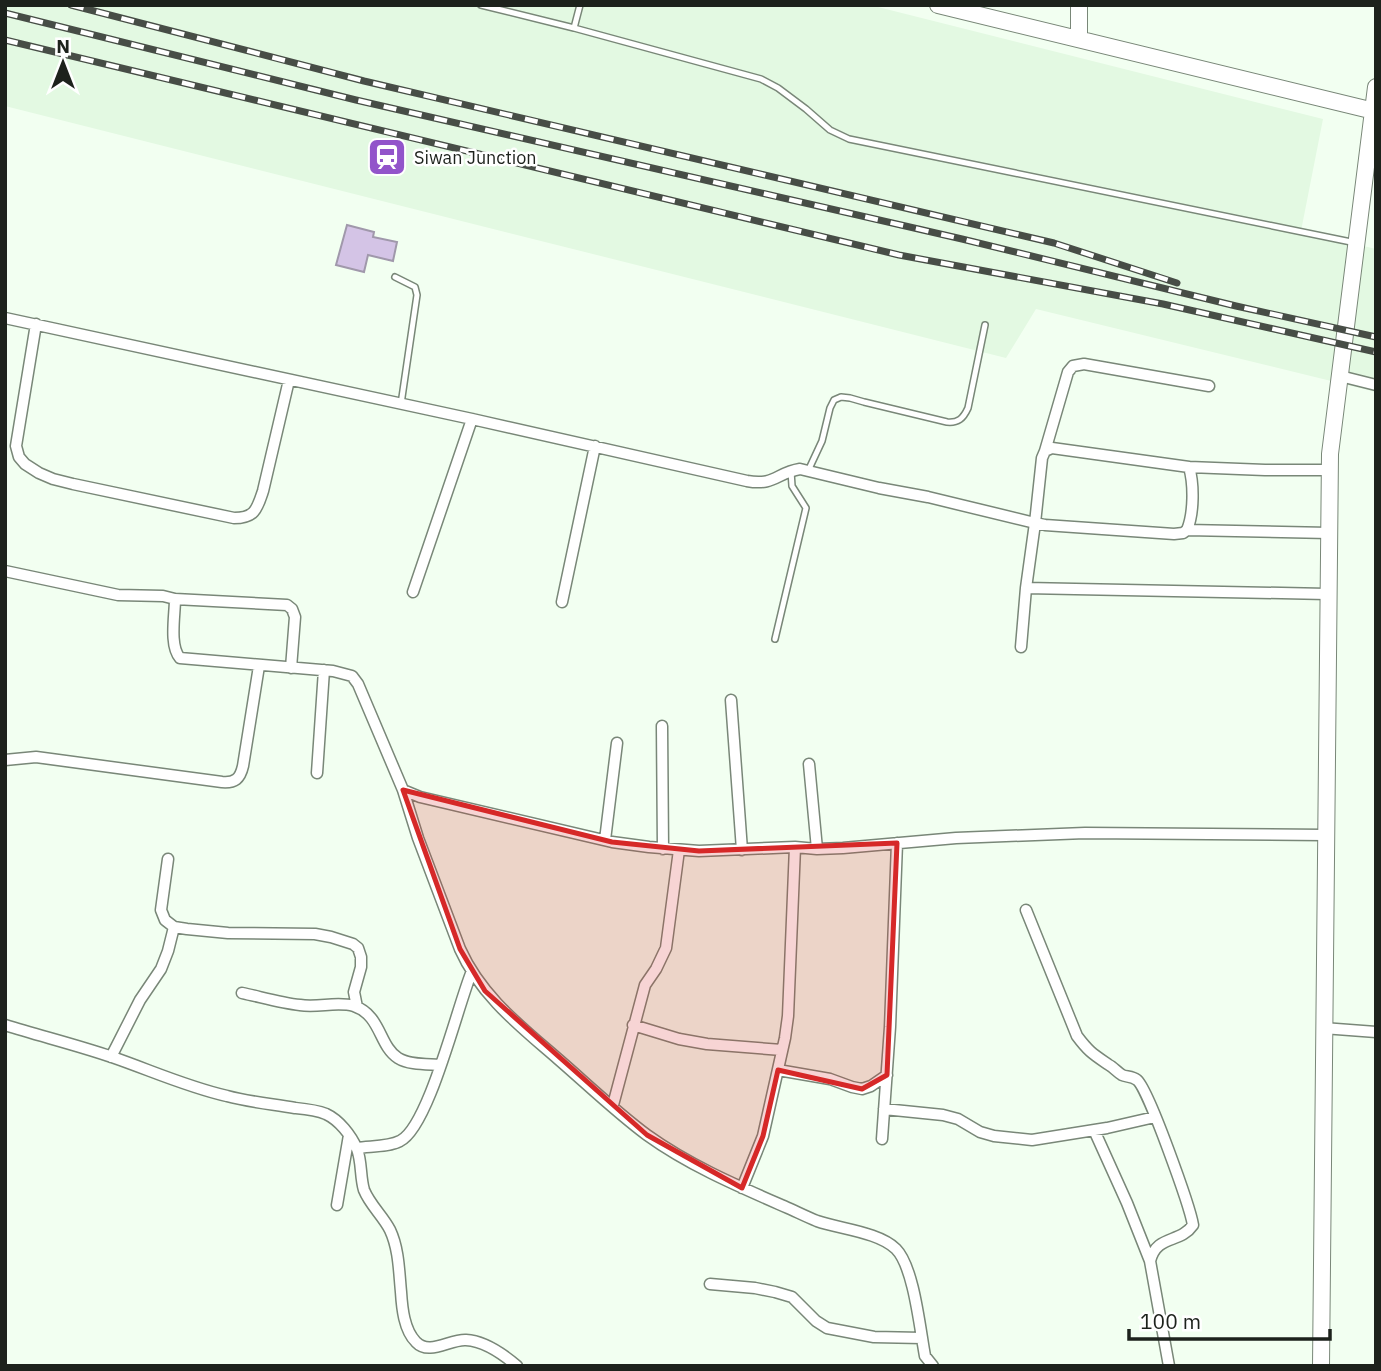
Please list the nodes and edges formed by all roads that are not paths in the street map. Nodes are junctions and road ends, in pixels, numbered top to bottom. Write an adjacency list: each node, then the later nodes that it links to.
1 (481, 5): 6 (lane)
2 (514, 5): 6 (lane)
3 (580, 5): 7 (lane)
4 (938, 5): 8 (street)
5 (1079, 5): 8 (street)
6 (512, 13): 7 (lane)
7 (574, 28): 11 (lane)
8 (1079, 40): 10 (street)
9 (1376, 87): 10 (street)
10 (1374, 111): 11 (street)
11 (1356, 244): 16 (street)
12 (395, 277): 20 (lane)
13 (5, 318): 14 (street)
14 (36, 324): 17 (street); 17 (street)
15 (985, 325): 27 (lane)
16 (1340, 376): 18 (street); 25 (street)
17 (289, 380): 20 (street)
18 (1376, 385)
19 (1209, 386): 23 (street)
20 (401, 404): 21 (street)
21 (471, 419): 22 (street); 33 (street)
22 (595, 446): 26 (street); 36 (street)
23 (1045, 451): 24 (street); 28 (street)
24 (1189, 467): 25 (street); 29 (street)
25 (1329, 470): 30 (street)
26 (790, 471): 27 (street); 37 (lane)
27 (808, 471): 28 (street)
28 (1035, 523): 29 (street); 32 (street)
29 (1187, 530): 30 (street)
30 (1329, 533): 34 (street)
31 (5, 571): 35 (street)
32 (1026, 588): 34 (street); 38 (street)
33 (413, 592)
34 (1327, 594): 49 (street)
35 (175, 599): 39 (street); 40 (street)
36 (562, 602)
37 (775, 639)
38 (1021, 647)
39 (260, 666): 40 (street); 45 (street)
40 (291, 668): 41 (street)
41 (324, 670): 47 (street); 48 (street)
42 (731, 701): 56 (street)
43 (662, 726): 53 (street)
44 (617, 743): 50 (street)
45 (5, 760)
46 (809, 764): 54 (street)
47 (317, 773)
48 (403, 790): 50 (street); 60 (street)
49 (1325, 835): 51 (street); 65 (street)
50 (605, 840): 53 (street)
51 (897, 843): 54 (street); 71 (street)
52 (795, 848): 54 (street); 56 (street); 67 (street)
53 (663, 849): 55 (street)
54 (817, 849)
55 (678, 850): 56 (street); 64 (street)
56 (741, 850)
57 (168, 859): 59 (street)
58 (1026, 910): 74 (street)
59 (174, 927): 62 (street); 68 (street)
60 (472, 971): 69 (street); 72 (street)
61 (242, 993): 62 (street)
62 (357, 1007): 69 (street)
63 (5, 1025): 68 (street)
64 (633, 1026): 67 (street); 72 (street)
65 (1323, 1028): 66 (street); 88 (street)
66 (1376, 1032)
67 (782, 1050): 70 (street)
68 (111, 1056): 76 (street)
69 (440, 1065): 78 (street)
70 (778, 1070): 71 (street); 79 (street)
71 (887, 1075): 73 (street)
72 (613, 1105): 79 (street)
73 (884, 1109): 75 (street); 77 (street)
74 (1156, 1117): 75 (street); 81 (street)
75 (1094, 1130): 81 (street)
76 (349, 1135): 78 (street); 80 (street)
77 (882, 1139)
78 (357, 1148): 85 (street)
79 (742, 1188): 83 (street)
80 (337, 1205)
81 (1150, 1261): 87 (street)
82 (710, 1284): 83 (street)
83 (922, 1338): 84 (street)
84 (923, 1361): 86 (street)
85 (517, 1366)
86 (933, 1366)
87 (1169, 1366)
88 (1321, 1366)

